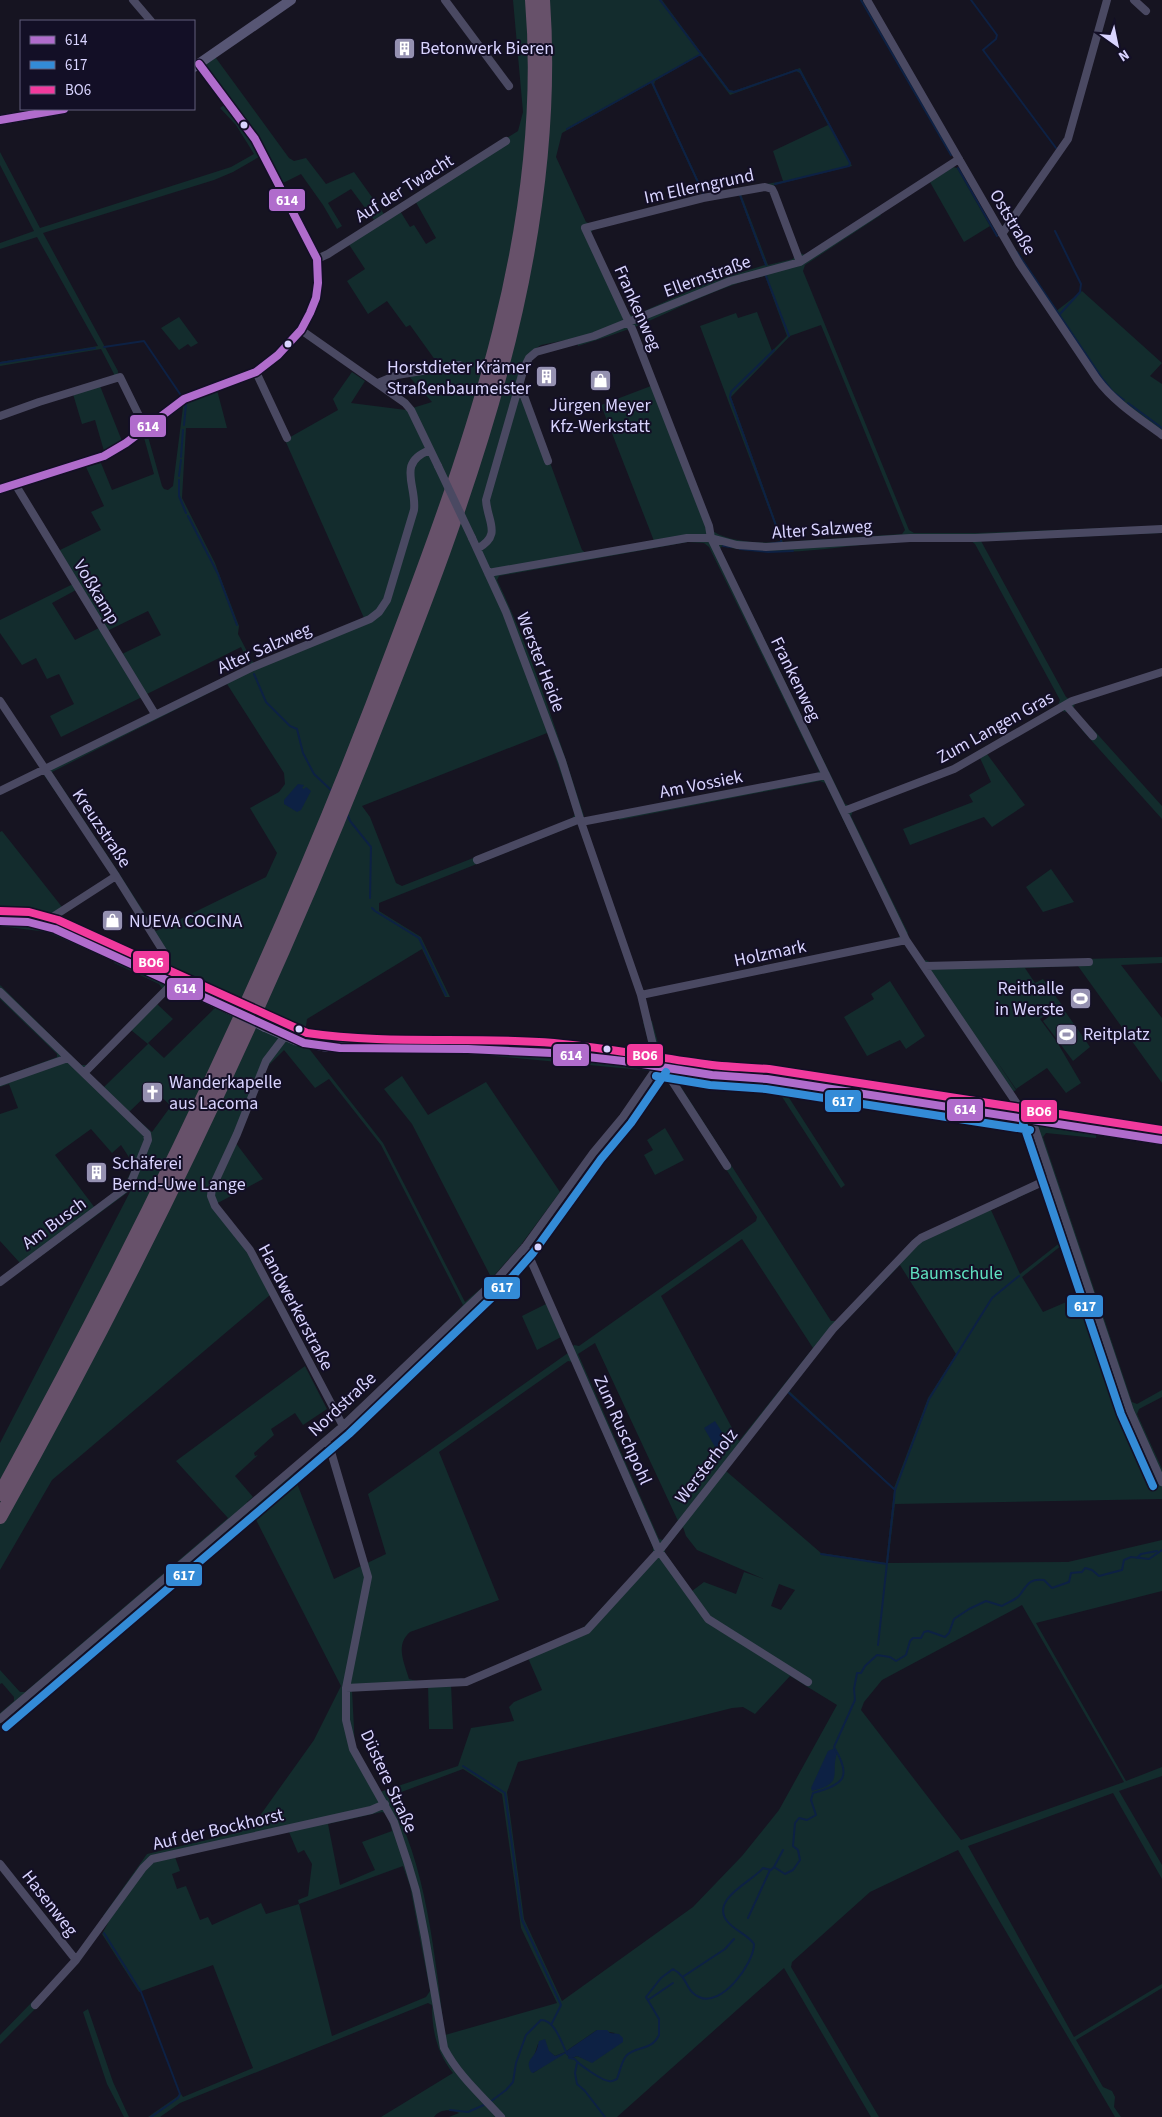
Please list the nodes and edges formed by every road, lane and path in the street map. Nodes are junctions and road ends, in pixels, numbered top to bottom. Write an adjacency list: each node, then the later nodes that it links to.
1 (133, 0): 10 (street)
2 (291, 0): 11 (street)
3 (445, 0): 12 (street)
4 (532, 0): 46 (highway)
5 (543, 0): 46 (highway)
6 (867, 0): 16 (street, Oststraße)
7 (1108, 0): 18 (street)
8 (1134, 0): 9 (street)
9 (1146, 11)
10 (150, 20)
11 (196, 65): 19 (street)
12 (508, 86)
13 (58, 110): 14 (street)
14 (0, 120)
15 (506, 141): 19 (street, Auf der Twacht)
16 (959, 159): 18 (street, Oststraße); 20 (street, Ellernstraße)
17 (585, 228): 20 (street, Im Ellerngrund); 21 (street, Frankenweg)
18 (1002, 234): 29 (street, Oststraße)
19 (317, 259): 22 (street)
20 (800, 262): 21 (street, Ellernstraße)
21 (629, 323): 26 (street, Ellernstraße); 36 (street, Frankenweg)
22 (301, 330): 24 (street); 25 (street, Werster Heide)
23 (458, 365): 25 (street)
24 (256, 372): 28 (street); 30 (street)
25 (378, 384): 31 (street, Werster Heide)
26 (518, 392): 32 (street); 37 (street, Ellernstraße)
27 (0, 416): 28 (street)
28 (146, 428): 33 (street)
29 (1162, 435)
30 (287, 438)
31 (430, 450): 37 (street, Werster Heide, bridge); 42 (street, Alter Salzweg)
32 (548, 461)
33 (15, 484): 34 (street); 42 (street, Voßkamp)
34 (0, 488)
35 (1162, 529): 36 (street, Alter Salzweg)
36 (711, 538): 38 (street, Alter Salzweg); 45 (street, Frankenweg)
37 (477, 549): 38 (street, Werster Heide)
38 (488, 573): 50 (street, Werster Heide)
39 (1162, 672): 41 (street, Zum Langen Gras)
40 (0, 701): 44 (street, Kreuzstraße)
41 (1066, 705): 43 (street); 48 (street, Zum Langen Gras)
42 (155, 714): 44 (street, Alter Salzweg)
43 (1092, 736)
44 (44, 769): 47 (street, Alter Salzweg); 52 (street, Kreuzstraße)
45 (826, 775): 48 (street, Frankenweg); 50 (street, Am Vossiek)
46 (345, 790): 49 (highway)
47 (0, 791)
48 (844, 811): 55 (street, Frankenweg)
49 (336, 812): 76 (highway); 77 (highway)
50 (580, 821): 51 (street, Am Vossiek); 61 (street, Werster Heide)
51 (477, 860)
52 (116, 876): 54 (street); 58 (street, Kreuzstraße)
53 (0, 921): 54 (street)
54 (40, 925): 58 (street)
55 (906, 940): 57 (street, Frankenweg); 61 (street, Holzmark)
56 (1089, 962): 57 (street)
57 (925, 966): 67 (street, Frankenweg)
58 (160, 977): 59 (street)
59 (173, 983): 62 (street, bridge); 65 (street)
60 (0, 992): 63 (street)
61 (641, 995): 64 (street, Werster Heide)
62 (286, 1036): 64 (street); 73 (street, Handwerkerstraße)
63 (68, 1058): 65 (street); 66 (street)
64 (660, 1066): 67 (street); 69 (street, Werster Heide); 71 (street, Nordstraße)
65 (84, 1073): 72 (street, Am Busch)
66 (0, 1082)
67 (1030, 1120): 68 (street); 70 (street, Frankenweg)
68 (1162, 1140)
69 (727, 1166)
70 (1051, 1178): 75 (street, Frankenweg); 78 (street, Wersterholz)
71 (525, 1247): 73 (street, Nordstraße); 78 (street, Zum Ruschpohl)
72 (0, 1282)
73 (342, 1426): 74 (street, Nordstraße)
74 (326, 1441): 80 (street, Düstere Straße); 81 (street, Nordstraße)
75 (1162, 1482)
76 (0, 1494)
77 (0, 1517)
78 (659, 1551): 79 (street, Zum Ruschpohl); 80 (street, Wersterholz)
79 (808, 1682)
80 (346, 1688): 82 (street, Düstere Straße)
81 (0, 1719)
82 (385, 1804): 84 (street, Auf der Bockhorst); 86 (street, Düstere Straße)
83 (0, 1864): 84 (street, Hasenweg)
84 (76, 1960): 85 (street, Auf der Bockhorst)
85 (35, 2005)
86 (501, 2117)

